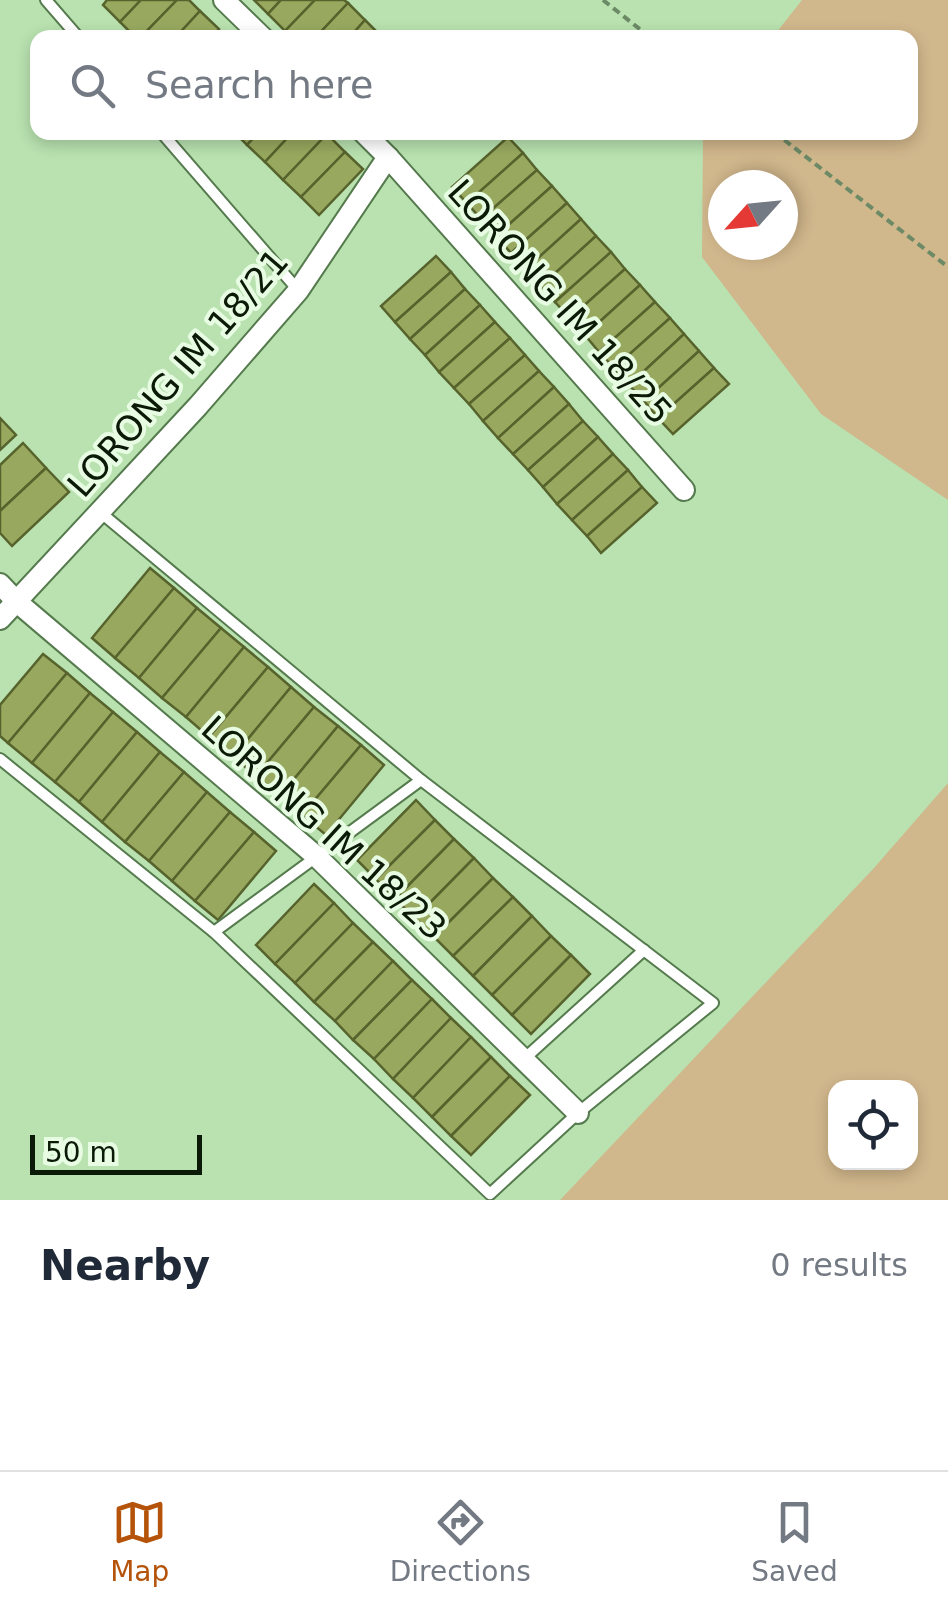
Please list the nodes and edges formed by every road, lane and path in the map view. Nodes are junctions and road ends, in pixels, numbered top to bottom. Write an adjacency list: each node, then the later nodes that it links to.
1 (46, 0): 4 (lane)
2 (224, 0): 5 (street)
3 (603, 0): 6 (path)
4 (72, 30)
5 (255, 30)
6 (641, 30)
7 (168, 140): 12 (lane)
8 (371, 140): 10 (street, LORONG IM 18/25)
9 (784, 140): 11 (path)
10 (388, 156): 12 (street, LORONG IM 18/21); 13 (street, LORONG IM 18/25)
11 (948, 267)
12 (298, 291): 14 (street, LORONG IM 18/21)
13 (684, 490)
14 (100, 512): 16 (street, LORONG IM 18/21); 19 (lane)
15 (0, 584): 16 (street, LORONG IM 18/23)
16 (17, 602): 17 (street, LORONG IM 18/21); 20 (street, LORONG IM 18/23)
17 (0, 618)
18 (0, 758): 21 (lane)
19 (421, 780): 20 (lane); 22 (lane)
20 (316, 856): 21 (lane); 23 (street, LORONG IM 18/23)
21 (214, 932): 24 (lane)
22 (644, 950): 23 (lane); 24 (lane)
23 (523, 1060): 24 (street, LORONG IM 18/23)
24 (578, 1113)

